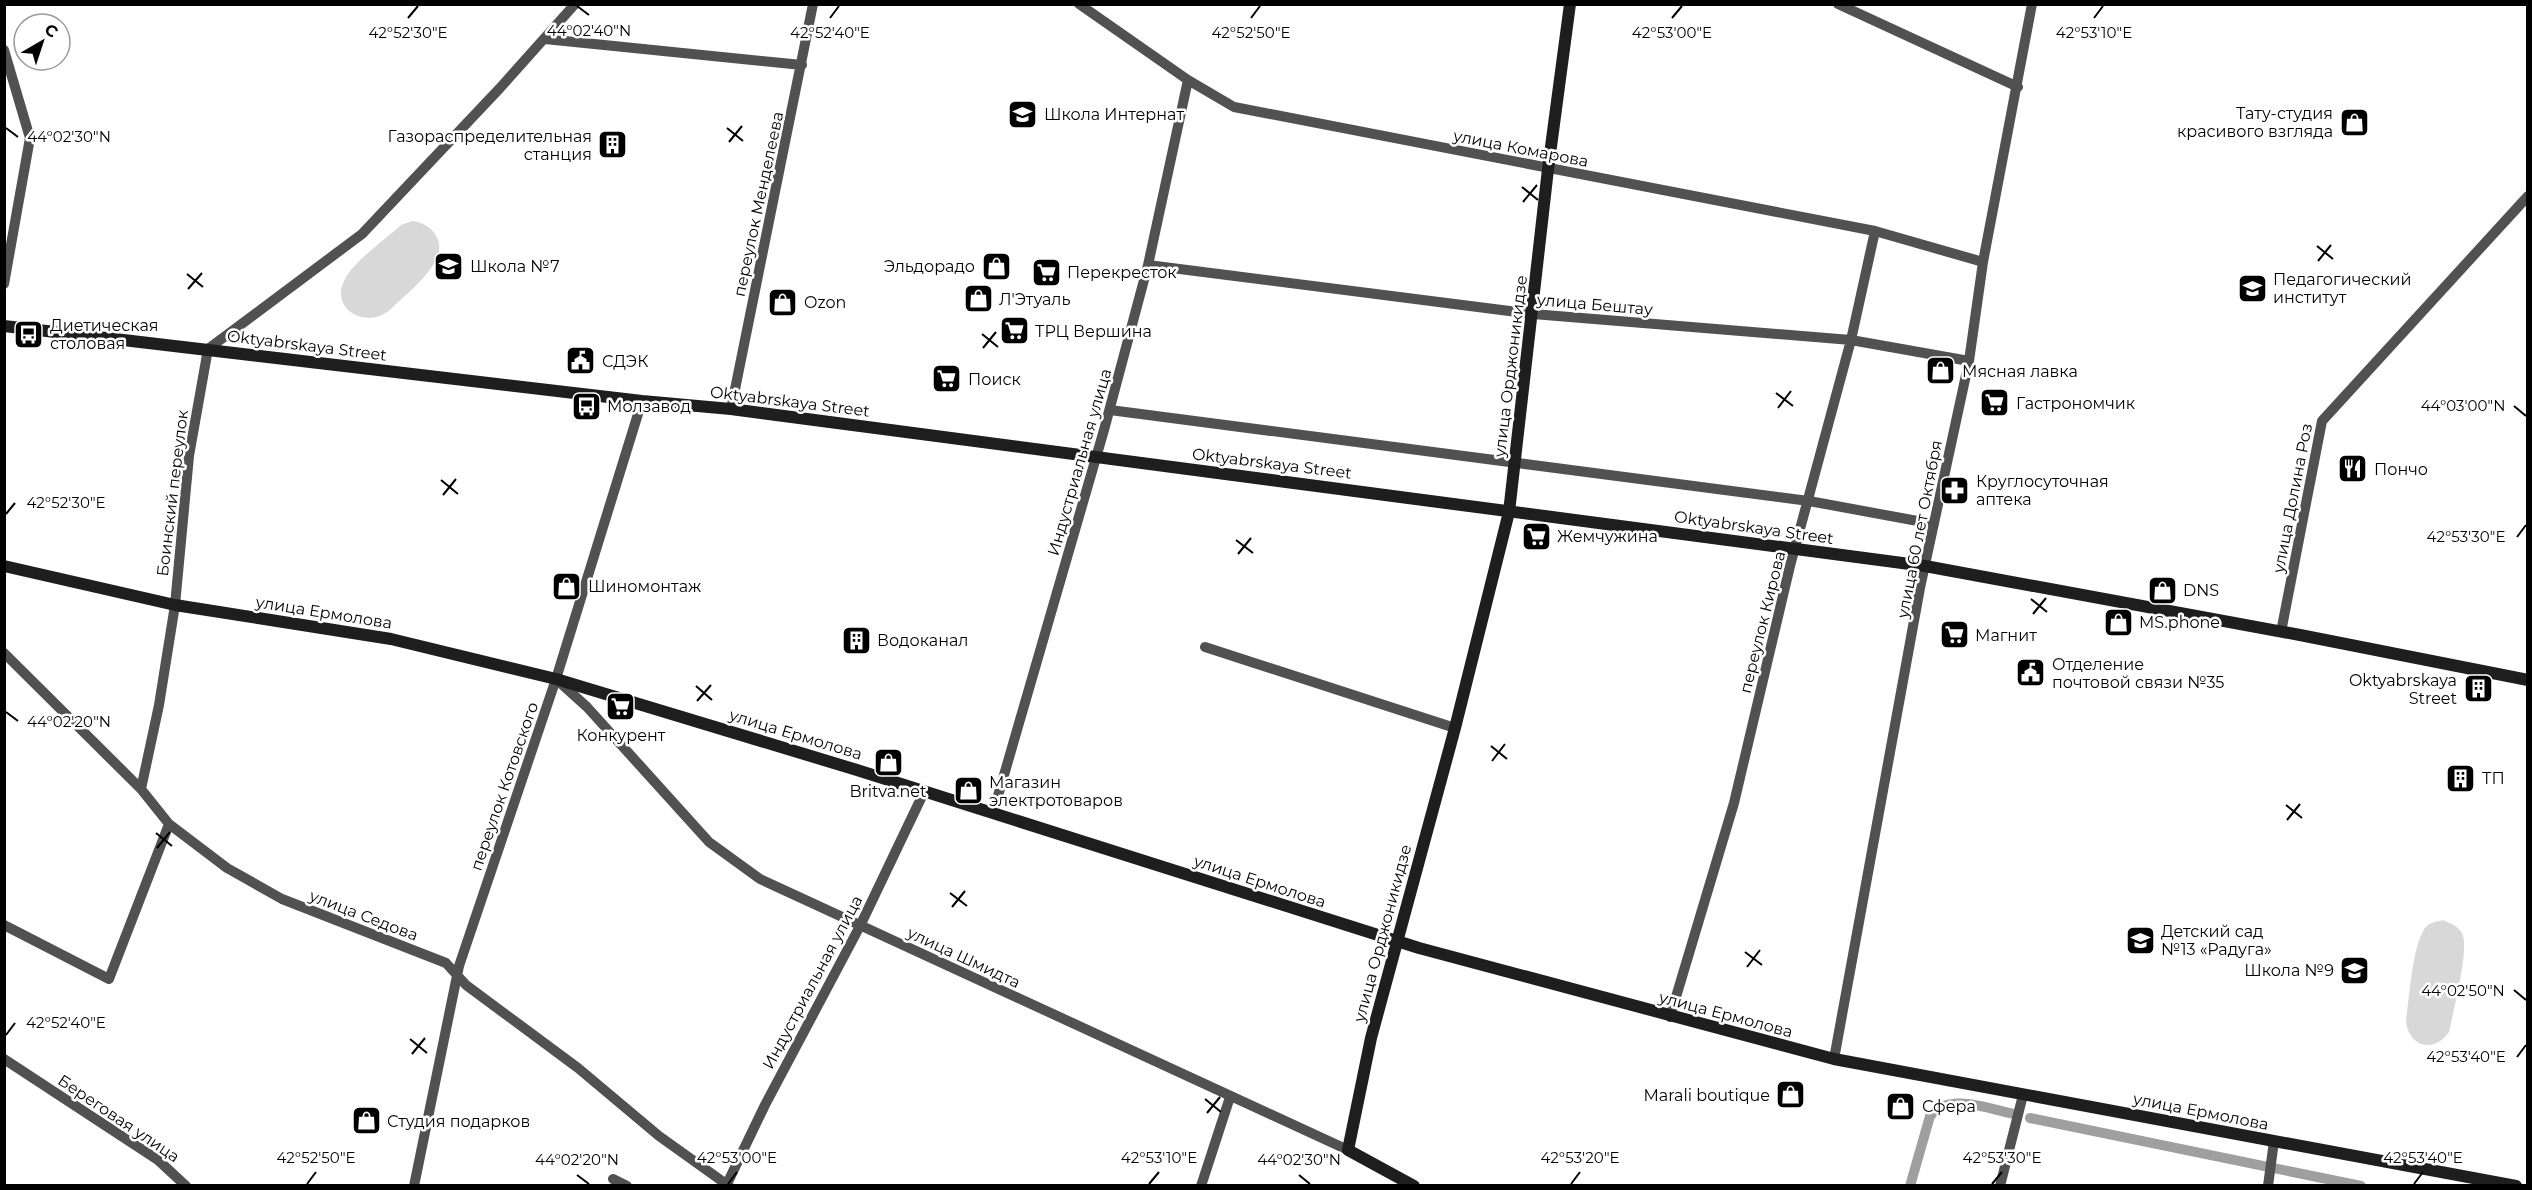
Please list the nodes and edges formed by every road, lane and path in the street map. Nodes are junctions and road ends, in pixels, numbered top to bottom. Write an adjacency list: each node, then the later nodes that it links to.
1 (575, 4): 7 (street)
2 (813, 4): 9 (street, переулок Менделеева)
3 (1079, 4): 10 (street, улица Комарова)
4 (1570, 4): 12 (street, улица Орджоникидзе)
5 (1838, 4): 11 (street)
6 (2032, 4): 11 (street, улица 60 лет Октября)
7 (545, 39): 9 (street); 21 (street)
8 (4, 50): 17 (street)
9 (801, 65): 24 (street, переулок Менделеева)
10 (1188, 80): 12 (street, улица Комарова); 16 (street, Индустриальная улица)
11 (2018, 87): 15 (street, улица 60 лет Октября)
12 (1548, 168): 14 (street, улица Комарова); 18 (street, улица Орджоникидзе)
13 (2528, 196): 35 (street, улица Долина Роз)
14 (1875, 231): 15 (street, улица Комарова); 20 (street, переулок Кирова)
15 (1983, 262): 22 (street, улица 60 лет Октября)
16 (1148, 266): 18 (street, улица Бештау); 25 (street, Индустриальная улица)
17 (4, 284)
18 (1533, 314): 20 (street, улица Бештау); 27 (street, улица Орджоникидзе)
19 (4, 326): 21 (street, Oktyabrskaya Street)
20 (1851, 340): 22 (street, улица Бештау); 28 (street, переулок Кирова)
21 (208, 349): 23 (street, Oktyabrskaya Street); 34 (street, Боинский переулок)
22 (1969, 361): 30 (street, улица 60 лет Октября)
23 (642, 401): 24 (street, Oktyabrskaya Street); 38 (street, переулок Котовского)
24 (731, 409): 26 (street, Oktyabrskaya Street)
25 (1110, 410): 26 (street, Индустриальная улица); 27 (street, Oktyabrskaya Street)
26 (1096, 457): 29 (street, Oktyabrskaya Street); 43 (street, Индустриальная улица)
27 (1515, 462): 28 (street, Oktyabrskaya Street); 29 (street, улица Орджоникидзе)
28 (1809, 501): 30 (street, Oktyabrskaya Street); 31 (street, переулок Кирова)
29 (1509, 512): 31 (street, Oktyabrskaya Street); 40 (street, улица Орджоникидзе)
30 (1934, 524): 33 (street, улица 60 лет Октября)
31 (1796, 549): 33 (street, Oktyabrskaya Street); 49 (street, переулок Кирова)
32 (4, 566): 34 (street, улица Ермолова)
33 (1925, 566): 35 (street, Oktyabrskaya Street); 51 (street, улица 60 лет Октября)
34 (175, 605): 38 (street, улица Ермолова); 41 (street, Боинский переулок)
35 (2281, 632): 39 (street, Oktyabrskaya Street)
36 (1205, 648): 40 (street)
37 (4, 653): 41 (street, улица Седова)
38 (556, 679): 42 (street, улица Ермолова); 46 (street, улица Шмидта); 48 (street, переулок Котовского)
39 (2528, 680)
40 (1455, 728): 47 (street, улица Орджоникидзе)
41 (141, 789): 44 (street, улица Седова)
42 (924, 792): 43 (street, улица Ермолова); 46 (street, Индустриальная улица)
43 (993, 813): 47 (street, улица Ермолова)
44 (169, 824): 45 (street); 48 (street, улица Седова)
45 (4, 925)
46 (860, 926): 52 (street, улица Шмидта); 61 (street, Индустриальная улица)
47 (1398, 942): 49 (street, улица Ермолова); 55 (street, улица Орджоникидзе)
48 (457, 976): 59 (street, переулок Котовского); 61 (street, улица Седова)
49 (1670, 1017): 51 (street, улица Ермолова)
50 (4, 1059): 58 (street, Береговая улица)
51 (1834, 1059): 53 (street, улица Ермолова)
52 (1230, 1097): 55 (street, улица Шмидта); 62 (street)
53 (2021, 1100): 54 (street, улица Ермолова); 64 (street)
54 (2274, 1141): 57 (street); 65 (street, улица Ермолова)
55 (1348, 1150): 63 (street, улица Шмидта)
56 (613, 1179): 60 (street)
57 (2269, 1180)
58 (186, 1185)
59 (414, 1185)
60 (627, 1185)
61 (728, 1185)
62 (1201, 1185)
63 (1414, 1185)
64 (2000, 1185)
65 (2516, 1185)

